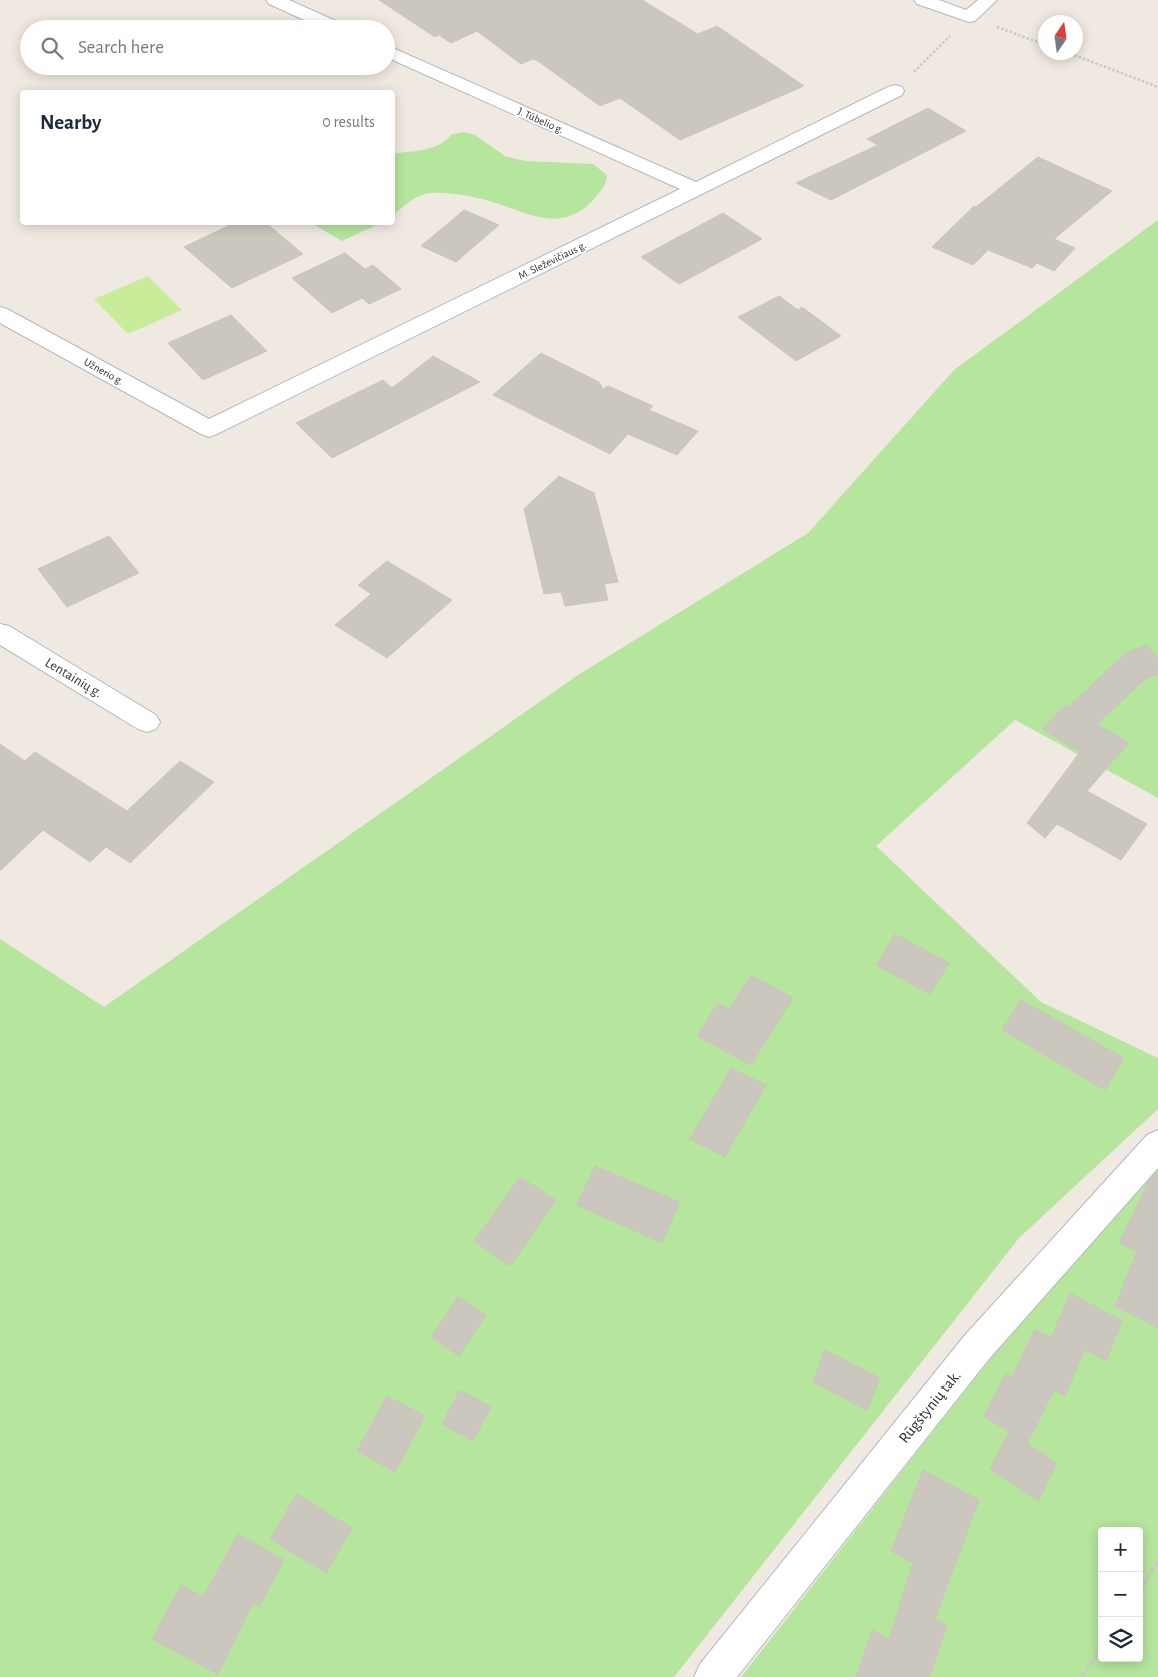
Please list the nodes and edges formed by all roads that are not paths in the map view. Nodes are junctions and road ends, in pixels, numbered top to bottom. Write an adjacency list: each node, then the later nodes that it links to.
1 (275, 0): 4 (street)
2 (923, 0): 3 (street)
3 (988, 0)
4 (319, 20)
5 (395, 54): 7 (street, J. Tūbelio g.)
6 (895, 91): 7 (street, M. Sleževičiaus g.)
7 (696, 189): 9 (street, M. Sleževičiaus g.)
8 (0, 314): 9 (street, Užnerio g.)
9 (208, 429)
10 (0, 633): 11 (street, Lentainių g.)
11 (147, 722)
12 (1158, 1145): 13 (street, Rūgštynių tak.)
13 (713, 1677)

